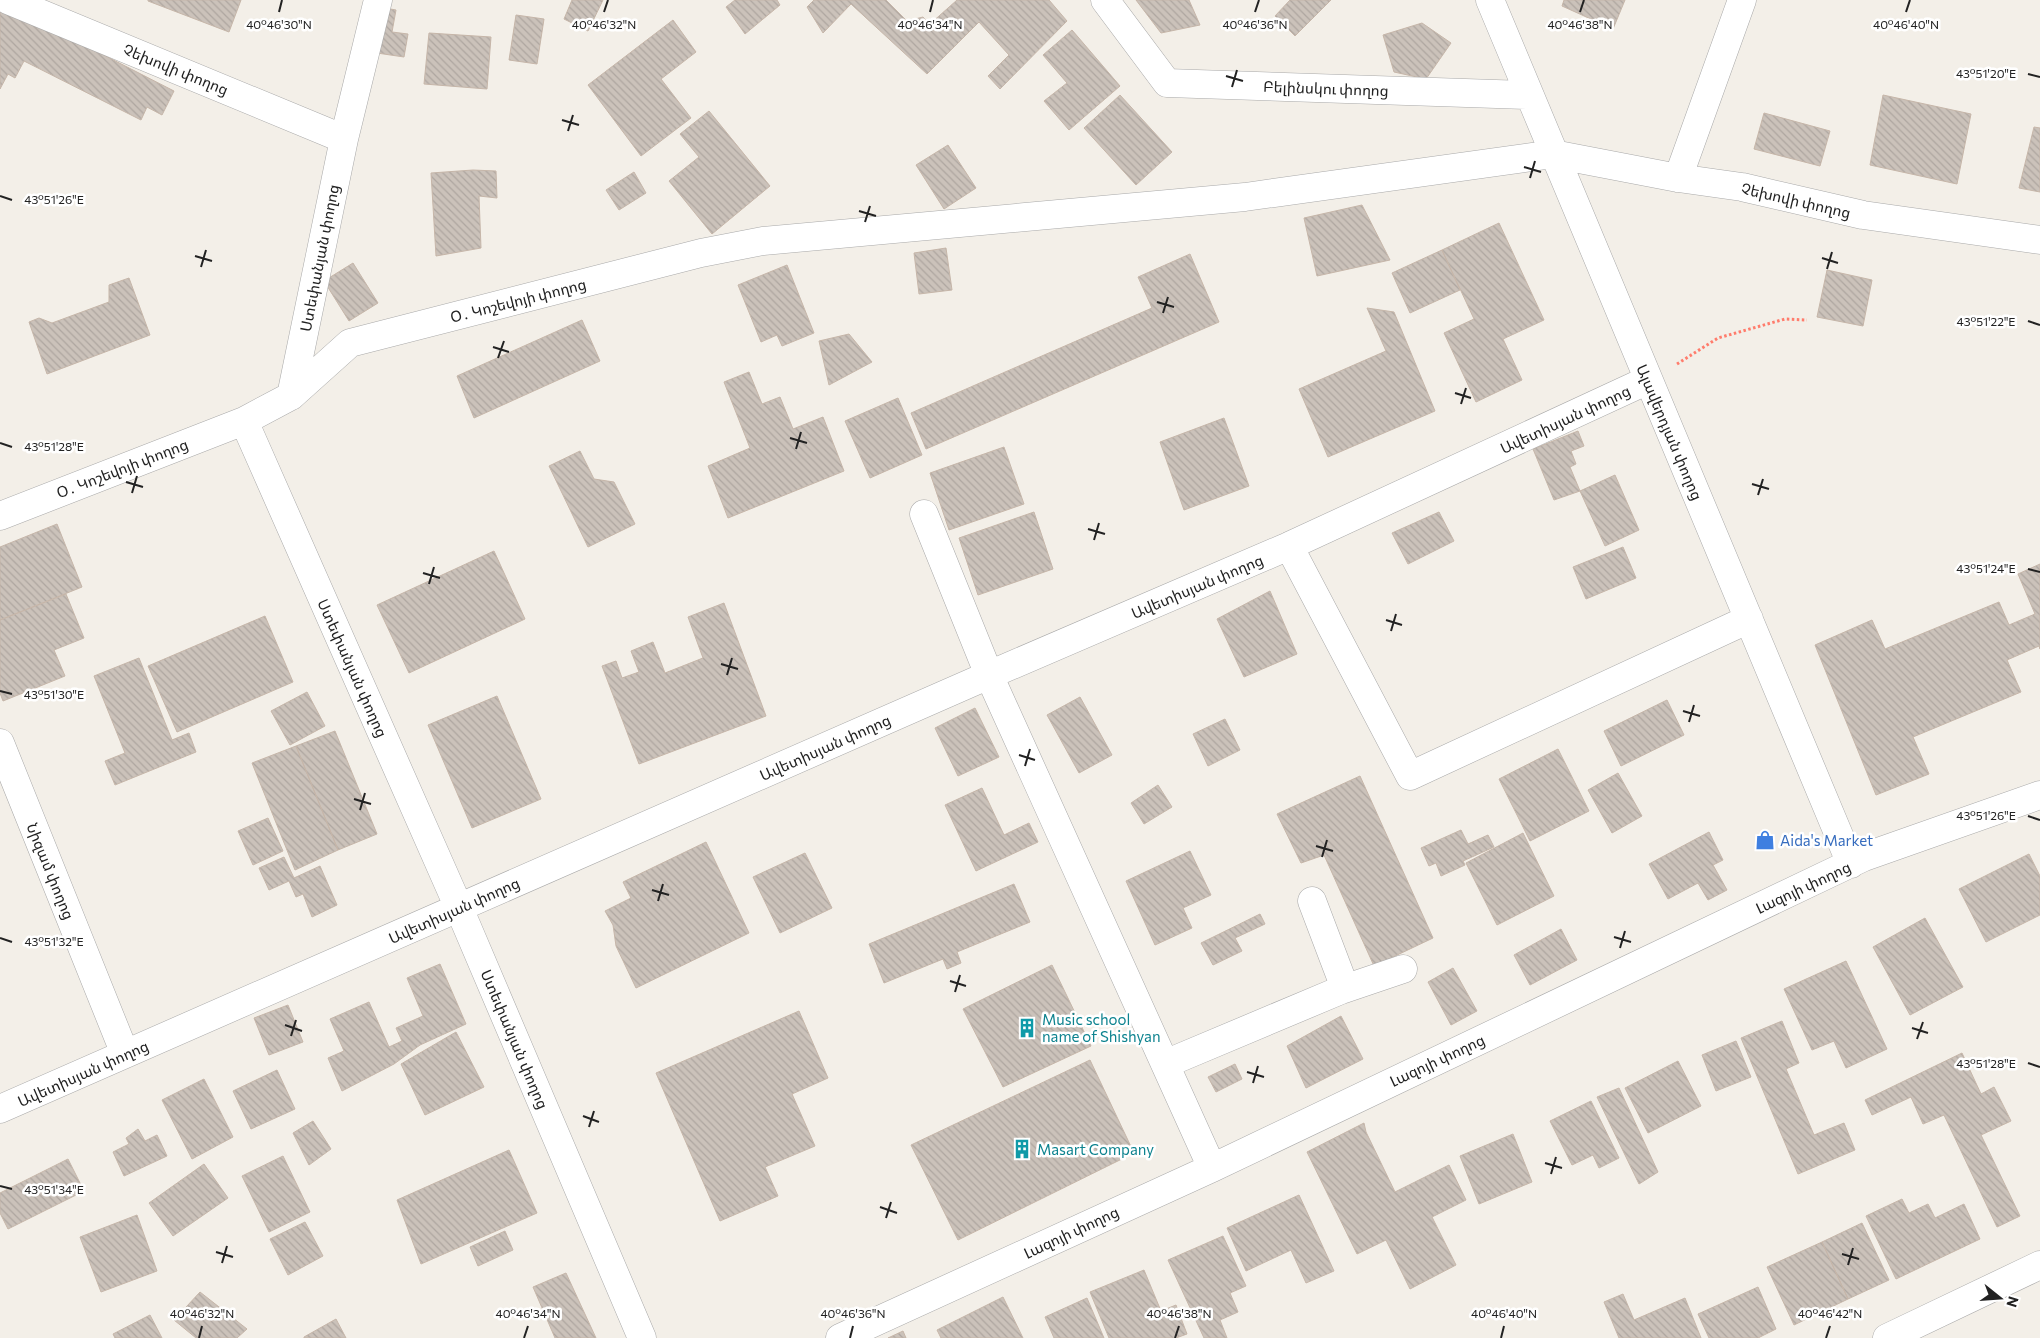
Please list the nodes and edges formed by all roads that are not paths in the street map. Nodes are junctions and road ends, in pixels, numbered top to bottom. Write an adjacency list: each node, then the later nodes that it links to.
1 (8, 0): 7 (street, Չեխովի փողոց)
2 (378, 0): 7 (street, Ստեփանյան փողոց)
3 (1104, 0): 6 (street, Բելինսկու փողոց)
4 (1490, 0): 6 (street, Ալավերդյան փողոց)
5 (1742, 0): 9 (street)
6 (1528, 95): 8 (street, Ալավերդյան փողոց)
7 (344, 139): 12 (street, Ստեփանյան փողոց)
8 (1553, 154): 9 (street, Չեխովի փողոց); 11 (street, Ալավերդյան փողոց); 12 (street, Օ․ Կոշեվոյի փողոց)
9 (1678, 178): 10 (street, Չեխովի փողոց)
10 (2040, 240)
11 (1648, 380): 16 (street, Ավետիսյան փողոց); 17 (street, Ալավերդյան փողոց)
12 (291, 396): 13 (street)
13 (244, 420): 15 (street, Օ․ Կոշեվոյի փողոց); 23 (street, Ստեփանյան փողոց)
14 (924, 514): 18 (street)
15 (0, 516)
16 (1289, 546): 17 (street); 18 (street, Ավետիսյան փողոց)
17 (1749, 619): 21 (street, Ալավերդյան փողոց)
18 (989, 675): 23 (street, Ավետիսյան փողոց); 27 (street)
19 (0, 743): 26 (street, Նիզամ փողոց)
20 (2040, 795): 21 (street, Լազոյի փողոց)
21 (1851, 864): 29 (street, Լազոյի փողոց)
22 (1312, 901): 25 (street)
23 (459, 908): 26 (street, Ավետիսյան փողոց); 31 (street, Ստեփանյան փողոց)
24 (1403, 969): 25 (street)
25 (1345, 988): 27 (street)
26 (125, 1054): 28 (street, Ավետիսյան փողոց)
27 (1166, 1064): 29 (street)
28 (0, 1110)
29 (1212, 1168): 32 (street, Լազոյի փողոց)
30 (2040, 1265): 33 (street)
31 (642, 1338)
32 (840, 1338)
33 (1887, 1338)

